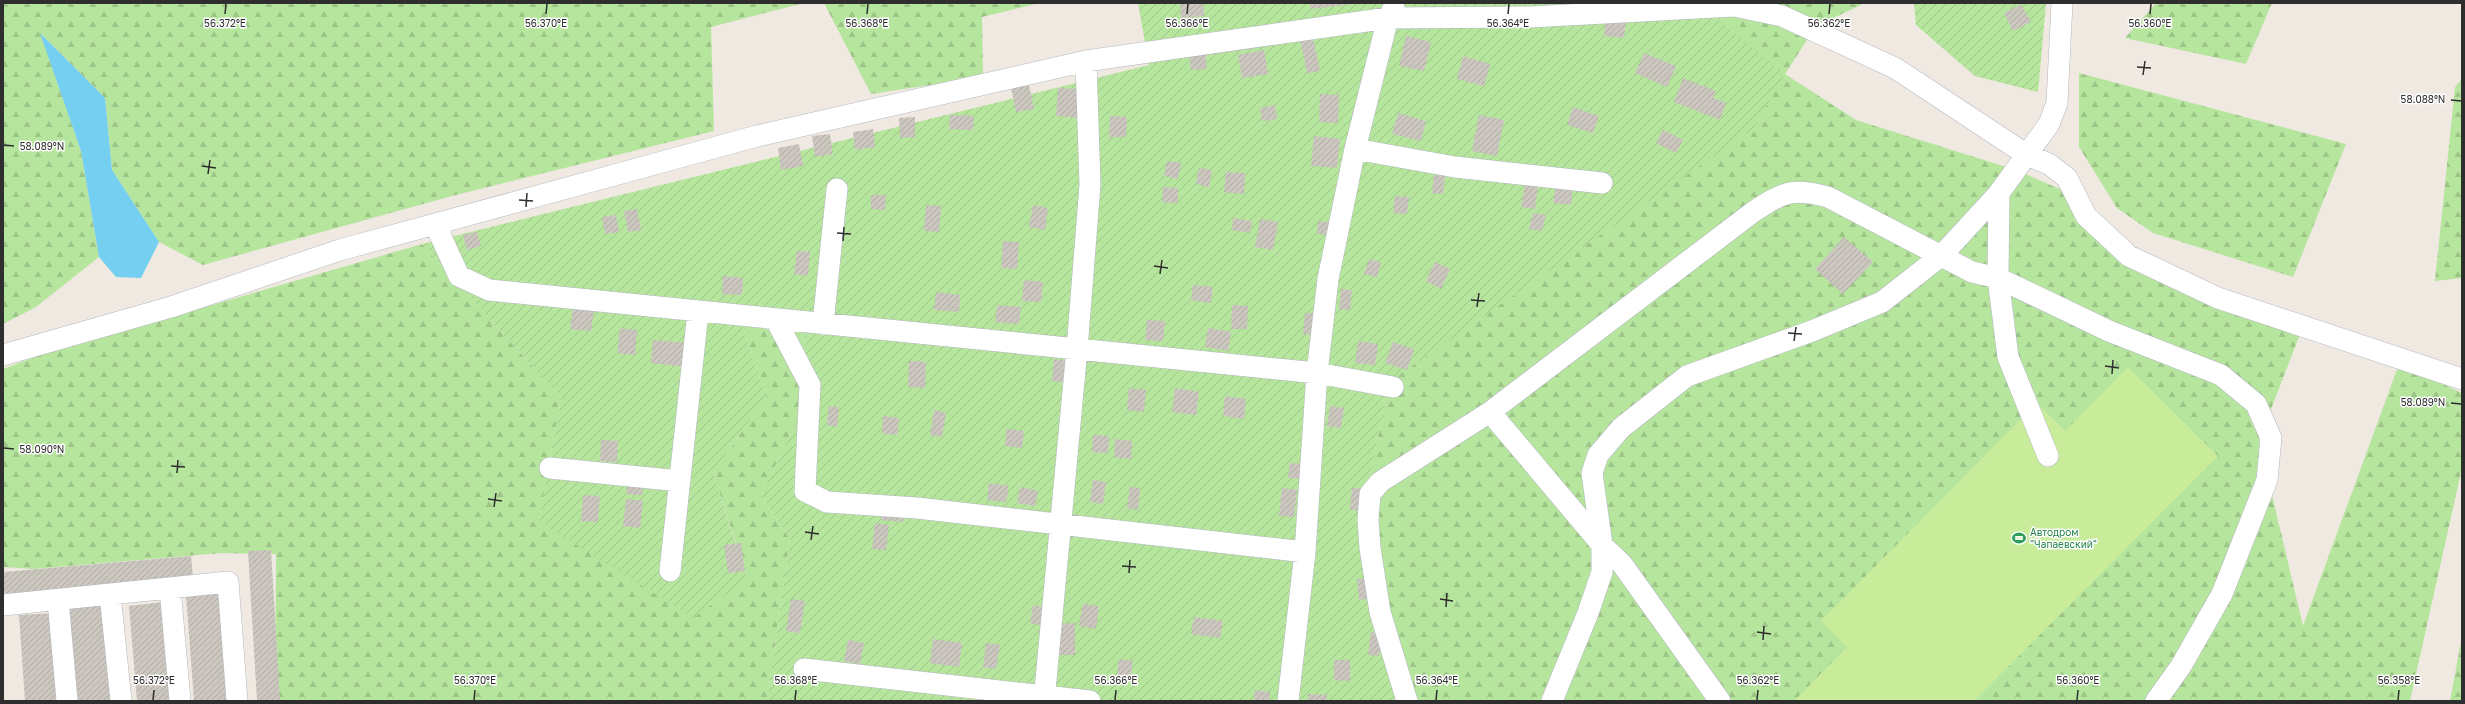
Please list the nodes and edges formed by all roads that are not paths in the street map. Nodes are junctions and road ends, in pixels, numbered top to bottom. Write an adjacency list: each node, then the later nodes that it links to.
1 (2062, 3): 5 (street)
2 (1392, 10): 3 (street); 4 (street); 5 (street)
3 (1086, 61): 9 (street); 15 (street)
4 (1355, 148): 6 (street); 17 (street)
5 (2022, 163): 8 (street); 18 (street)
6 (1602, 183)
7 (837, 188): 14 (street)
8 (1999, 193): 10 (street); 11 (street)
9 (435, 224): 12 (street); 16 (street)
10 (1942, 255): 11 (street); 20 (street); 25 (street)
11 (1998, 278): 21 (street); 43 (street)
12 (698, 312): 13 (street); 23 (street)
13 (776, 320): 14 (street); 24 (street)
14 (823, 324): 15 (street)
15 (1077, 349): 17 (street); 24 (street)
16 (3, 355)
17 (1317, 373): 19 (street); 26 (street)
18 (2462, 379)
19 (1393, 387)
20 (1490, 412): 25 (street); 40 (street)
21 (2048, 456)
22 (550, 468): 23 (street)
23 (680, 481): 27 (street)
24 (1061, 524): 26 (street); 33 (street)
25 (1602, 545): 41 (street); 42 (street)
26 (1305, 552): 39 (street)
27 (670, 571)
28 (170, 588): 29 (street); 36 (street); 37 (street)
29 (110, 594): 30 (street); 35 (street)
30 (58, 600): 31 (street); 34 (street)
31 (3, 605)
32 (804, 669): 33 (street)
33 (1044, 698): 38 (street)
34 (67, 701)
35 (121, 701)
36 (180, 701)
37 (237, 701)
38 (1090, 701)
39 (1288, 701)
40 (1407, 701)
41 (1552, 701)
42 (1720, 701)
43 (2156, 701)

